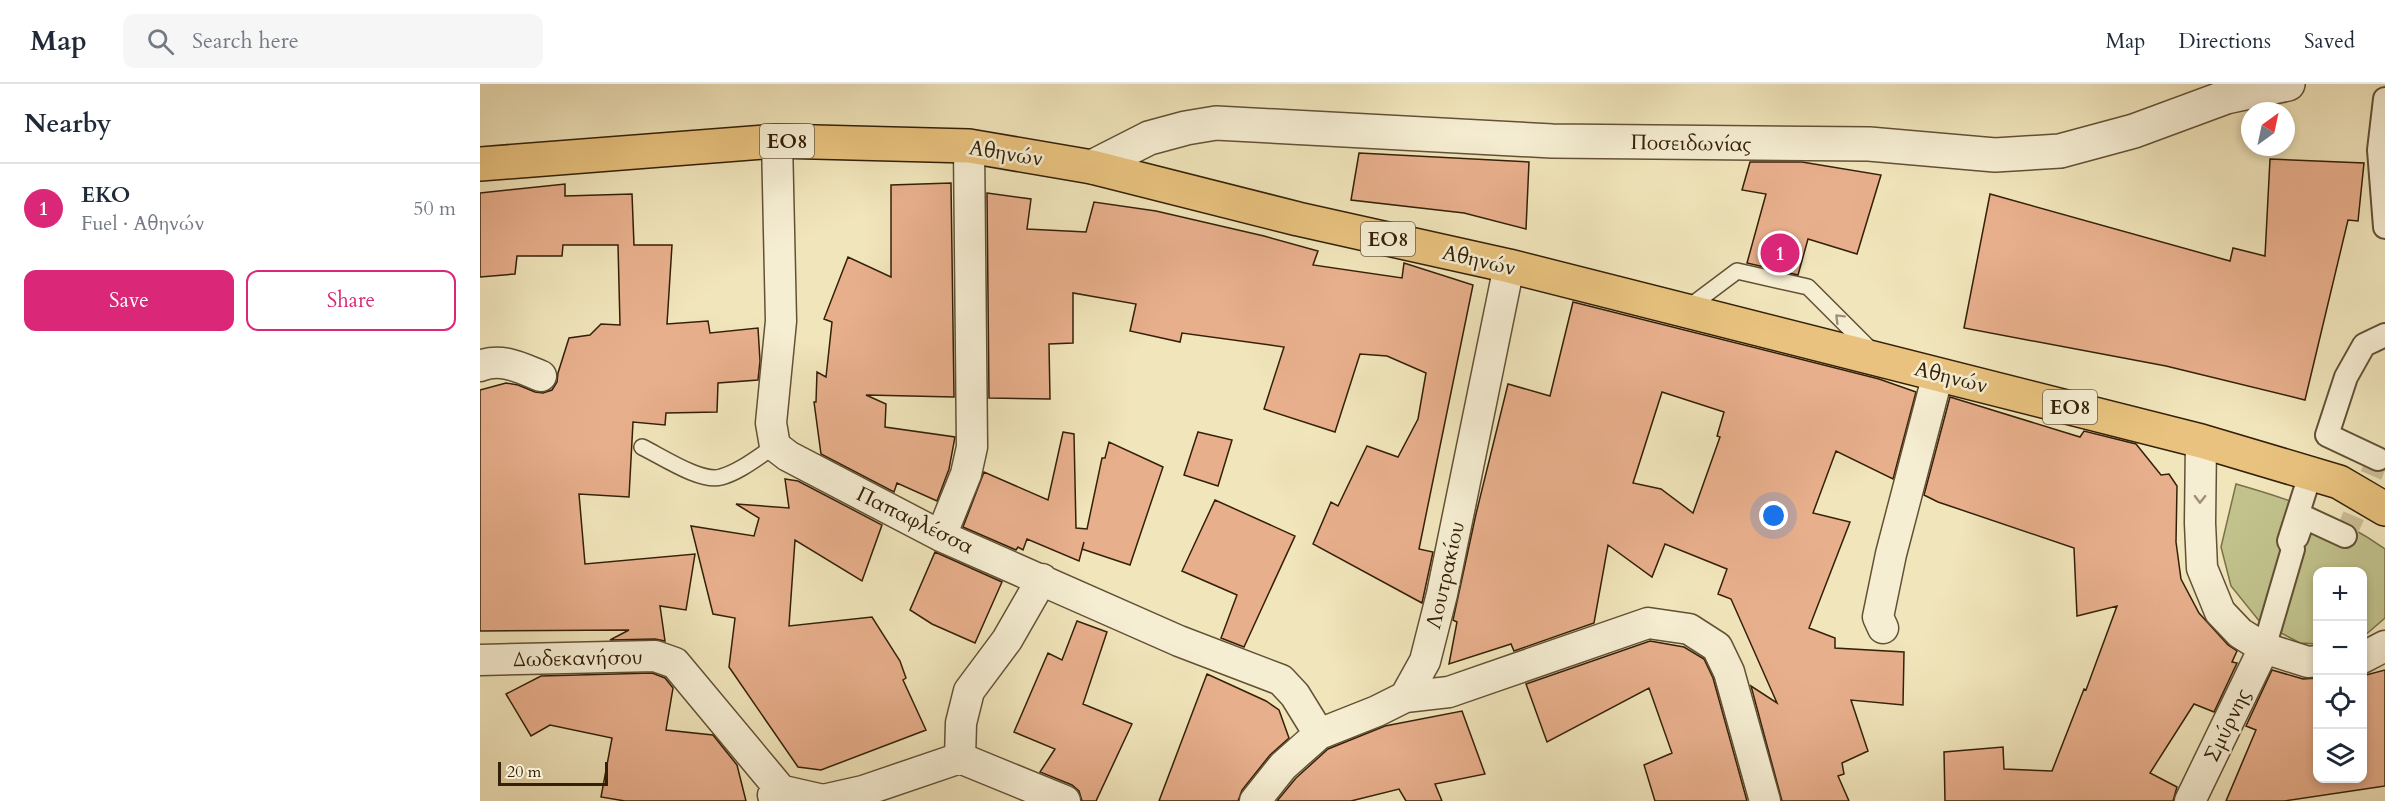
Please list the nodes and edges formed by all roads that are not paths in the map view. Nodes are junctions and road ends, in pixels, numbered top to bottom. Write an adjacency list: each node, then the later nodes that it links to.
1 (2288, 84): 6 (street, Ποσειδωνίας)
2 (2385, 99): 7 (street)
3 (777, 141): 4 (main road, Αθηνών / ΕΟ8); 5 (main road, Αθηνών / ΕΟ8); 16 (street)
4 (969, 146): 6 (main road, Αθηνών / ΕΟ8); 21 (street)
5 (480, 164)
6 (1092, 167): 8 (main road, Αθηνών / ΕΟ8)
7 (2385, 227)
8 (1509, 266): 9 (main road, Αθηνών / ΕΟ8); 31 (street, Λουτρακίου)
9 (1684, 310): 11 (main road, Αθηνών / ΕΟ8); 11 (lane, one-way to 9)
10 (2385, 335): 18 (street)
11 (1880, 360): 13 (main road, Αθηνών / ΕΟ8)
12 (480, 366): 14 (street)
13 (1938, 374): 15 (main road, Αθηνών / ΕΟ8); 25 (street)
14 (541, 376)
15 (2201, 441): 19 (main road, Αθηνών / ΕΟ8); 27 (street, one-way to 27)
16 (775, 446): 17 (lane); 21 (street, Παπαφλέσσα)
17 (642, 447)
18 (2378, 459)
19 (2311, 472): 20 (main road, Αθηνών / ΕΟ8); 23 (street)
20 (2385, 509)
21 (941, 536): 24 (street, Παπαφλέσσα)
22 (2345, 536): 23 (street)
23 (2293, 549): 27 (street)
24 (1042, 579): 32 (street, Παπαφλέσσα); 33 (street)
25 (1882, 628)
26 (2385, 646): 28 (street)
27 (2264, 648): 30 (street); 38 (street, Σμύρνης)
28 (2367, 655)
29 (480, 660): 34 (street, Δωδεκανήσου)
30 (2313, 662)
31 (1405, 697): 32 (street); 37 (street)
32 (1319, 734): 36 (street)
33 (960, 758): 34 (street); 35 (street)
34 (778, 797)
35 (1065, 801)
36 (1255, 801)
37 (1765, 801)
38 (2190, 801)

